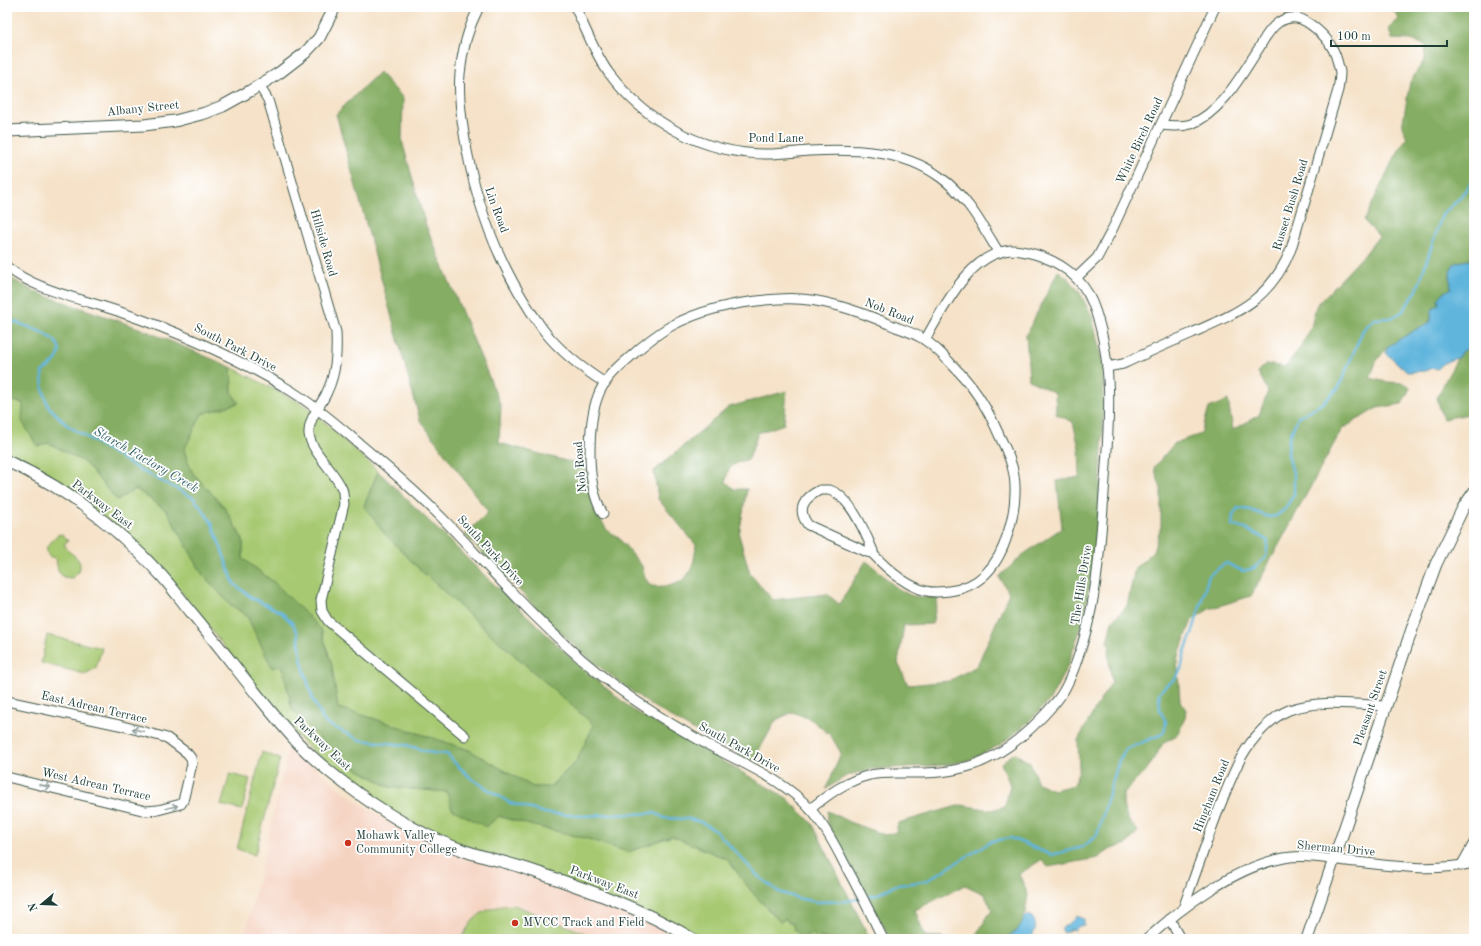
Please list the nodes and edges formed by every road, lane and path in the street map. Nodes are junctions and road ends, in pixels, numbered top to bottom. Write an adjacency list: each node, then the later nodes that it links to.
1 (335, 7): 5 (street, Albany Street)
2 (479, 7): 13 (street, Lin Road)
3 (576, 7): 8 (street, Pond Lane)
4 (1215, 7): 6 (street, White Birch Road)
5 (259, 85): 7 (street, Albany Street); 14 (street, Hillside Road)
6 (1161, 125): 10 (street, White Birch Road); 12 (street, Russet Bush Road)
7 (7, 131)
8 (999, 253): 10 (street, The Hills Drive); 11 (street)
9 (7, 267): 14 (street, South Park Drive)
10 (1076, 278): 12 (street, The Hills Drive)
11 (925, 340): 13 (street, Nob Road); 18 (street, Nob Road)
12 (1107, 367): 24 (street, The Hills Drive)
13 (605, 383): 17 (street, Nob Road)
14 (318, 408): 21 (street, Hillside Road); 24 (street, South Park Drive)
15 (7, 461): 31 (street, Parkway East)
16 (1474, 492): 20 (street, Pleasant Street)
17 (603, 514)
18 (872, 553): 18 (street, Nob Road)
19 (7, 701): 22 (street, East Adrean Terrace, one-way to 19)
20 (1386, 706): 26 (street, Pleasant Street); 29 (street, Hingham Road)
21 (465, 736)
22 (175, 743): 23 (street, West Adrean Terrace, one-way to 22)
23 (7, 777)
24 (810, 810): 32 (street, South Park Drive)
25 (1474, 843): 28 (street)
26 (1334, 859): 28 (street, Sherman Drive); 29 (street, Sherman Drive); 35 (street, Pleasant Street)
27 (1474, 863): 28 (street, Sherman Drive)
28 (1461, 866)
29 (1183, 909): 30 (street, Sherman Drive)
30 (1170, 919): 33 (street, Sherman Drive); 34 (street)
31 (693, 939)
32 (883, 939)
33 (1147, 939)
34 (1180, 939)
35 (1307, 939)

